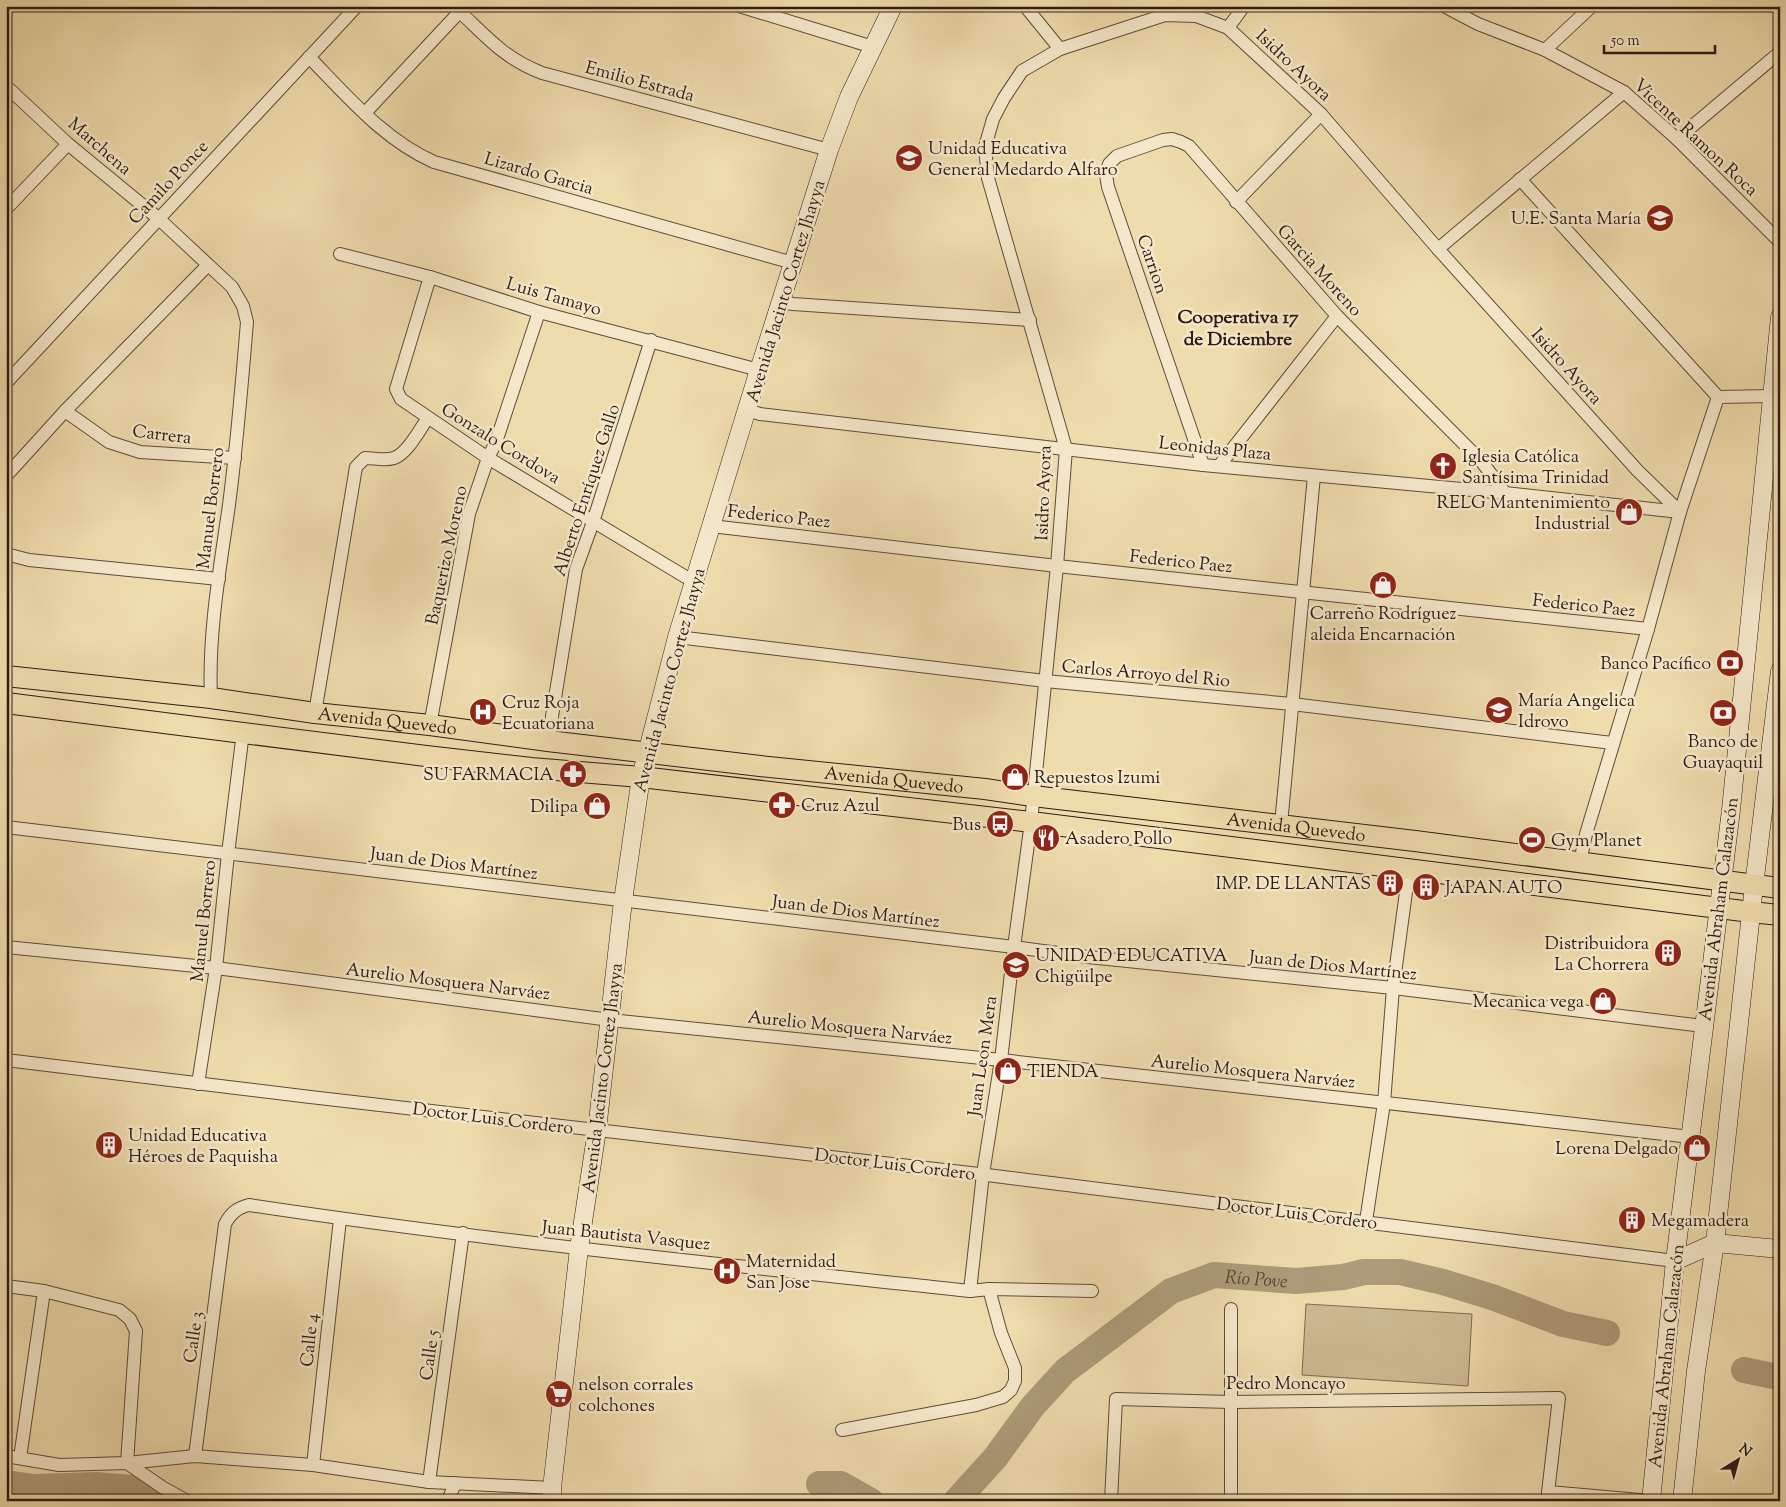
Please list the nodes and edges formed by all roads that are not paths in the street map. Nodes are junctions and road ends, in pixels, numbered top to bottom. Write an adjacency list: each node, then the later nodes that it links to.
1 (357, 6): 14 (street, Camilo Ponce)
2 (739, 6): 10 (street)
3 (893, 6): 10 (main road, Avenida Jacinto Cortez Jhayya)
4 (1025, 6): 11 (street)
5 (1244, 6): 9 (street)
6 (1444, 6): 12 (street, Vicente Ramon Roca)
7 (1592, 6): 12 (street)
8 (462, 9): 17 (street); 21 (street, Emilio Estrada)
9 (1228, 28): 11 (street, Isidro Ayora); 18 (street, Isidro Ayora)
10 (873, 47): 21 (main road, Avenida Jacinto Cortez Jhayya)
11 (1060, 49): 37 (street, Isidro Ayora)
12 (1545, 50): 16 (street, Vicente Ramon Roca)
13 (1780, 52): 19 (street)
14 (309, 58): 17 (street, Lizardo Garcia); 26 (street, Camilo Ponce)
15 (6, 86): 20 (street, Marchena)
16 (1624, 92): 19 (street, Vicente Ramon Roca); 22 (street)
17 (365, 113): 30 (street, Lizardo Garcia)
18 (1321, 114): 24 (street); 28 (street, Isidro Ayora)
19 (1677, 139): 27 (street, Vicente Ramon Roca)
20 (68, 144): 25 (street); 26 (street, Marchena)
21 (829, 150): 30 (main road, Avenida Jacinto Cortez Jhayya)
22 (1520, 179): 28 (street); 43 (street)
23 (1108, 187): 24 (street, Garcia Moreno); 50 (street, Carrion)
24 (1236, 202): 35 (street, Garcia Moreno)
25 (6, 209)
26 (158, 218): 31 (street, Marchena); 41 (street, Camilo Ponce)
27 (1780, 242)
28 (1438, 248): 55 (street, Isidro Ayora)
29 (340, 254): 32 (street, Luis Tamayo)
30 (793, 263): 33 (main road, Avenida Jacinto Cortez Jhayya)
31 (208, 265): 38 (street, Marchena); 45 (street)
32 (430, 277): 34 (street, Luis Tamayo); 46 (street, Gonzalo Cordova)
33 (780, 302): 37 (street); 40 (main road, Avenida Jacinto Cortez Jhayya)
34 (539, 312): 39 (street, Luis Tamayo); 49 (street, Baquerizo Moreno)
35 (1337, 316): 51 (street); 54 (street, Garcia Moreno)
36 (1780, 316): 42 (main road, Avenida Abraham Calazacón)
37 (1030, 320): 47 (street, Isidro Ayora)
38 (247, 322): 48 (street, Manuel Borrero)
39 (651, 340): 40 (street, Luis Tamayo); 56 (street, Alberto Enríquez Gallo)
40 (759, 370): 44 (main road, Avenida Jacinto Cortez Jhayya)
41 (6, 383)
42 (1771, 396): 43 (street); 85 (main road, Avenida Abraham Calazacón)
43 (1718, 397): 55 (street)
44 (747, 410): 47 (street, Leonidas Plaza); 57 (main road, Avenida Jacinto Cortez Jhayya)
45 (65, 411): 48 (street, Carrera); 52 (street)
46 (428, 418): 49 (street, Gonzalo Cordova); 71 (street)
47 (1066, 449): 50 (street, Leonidas Plaza); 59 (street, Isidro Ayora)
48 (235, 458): 60 (street, Manuel Borrero)
49 (488, 458): 56 (street, Gonzalo Cordova); 72 (street, Baquerizo Moreno)
50 (1203, 465): 51 (street, Leonidas Plaza)
51 (1219, 466): 53 (street, Leonidas Plaza)
52 (6, 476)
53 (1314, 476): 54 (street, Leonidas Plaza); 62 (street)
54 (1505, 493): 55 (street, Leonidas Plaza)
55 (1680, 512): 63 (street)
56 (593, 522): 61 (street, Gonzalo Cordova); 74 (street, Alberto Enríquez Gallo)
57 (712, 526): 59 (street, Federico Paez); 61 (main road, Avenida Jacinto Cortez Jhayya)
58 (6, 554): 60 (street)
59 (1057, 566): 62 (street, Federico Paez); 67 (street, Isidro Ayora)
60 (219, 578): 68 (street, Manuel Borrero)
61 (694, 582): 64 (main road, Avenida Jacinto Cortez Jhayya)
62 (1302, 591): 63 (street, Federico Paez); 70 (street)
63 (1648, 629): 75 (street)
64 (677, 637): 67 (street, Carlos Arroyo del Rio); 76 (main road, Avenida Jacinto Cortez Jhayya)
65 (1780, 671): 86 (main road, Avenida Abraham Calazacón)
66 (6, 676): 68 (main road, Avenida Quevedo)
67 (1045, 681): 70 (street, Carlos Arroyo del Rio); 78 (street, Isidro Ayora)
68 (211, 698): 71 (main road, Avenida Quevedo)
69 (6, 703): 73 (main road, Avenida Quevedo)
70 (1292, 704): 75 (street, Carlos Arroyo del Rio); 80 (street)
71 (315, 713): 72 (main road, Avenida Quevedo)
72 (430, 725): 74 (main road, Avenida Quevedo)
73 (242, 732): 77 (main road, Avenida Quevedo); 82 (street, Manuel Borrero)
74 (548, 741): 76 (main road, Avenida Quevedo)
75 (1612, 744): 83 (street)
76 (647, 751): 77 (main road, Avenida Jacinto Cortez Jhayya); 78 (main road, Avenida Quevedo)
77 (641, 777): 79 (main road, Avenida Quevedo); 88 (main road, Avenida Jacinto Cortez Jhayya)
78 (1033, 796): 79 (street, Juan Leon Mera); 80 (main road, Avenida Quevedo)
79 (1031, 822): 84 (main road, Avenida Quevedo); 93 (street, Juan Leon Mera)
80 (1281, 824): 83 (main road, Avenida Quevedo)
81 (6, 827): 82 (street, Juan de Dios Martínez)
82 (228, 854): 88 (street, Juan de Dios Martínez); 94 (street, Manuel Borrero)
83 (1580, 862): 85 (main road, Avenida Quevedo)
84 (1408, 870): 89 (main road, Avenida Quevedo); 95 (street)
85 (1722, 881): 86 (main road, Avenida Quevedo); 89 (main road, Avenida Abraham Calazacón)
86 (1754, 886): 87 (main road, Avenida Quevedo); 90 (main road, Avenida Abraham Calazacón)
87 (1780, 888)
88 (623, 902): 93 (street, Juan de Dios Martínez); 96 (main road, Avenida Jacinto Cortez Jhayya)
89 (1719, 908): 90 (main road, Avenida Quevedo); 97 (main road, Avenida Abraham Calazacón)
90 (1751, 912): 91 (main road, Avenida Quevedo); 109 (main road, Avenida Abraham Calazacón)
91 (1780, 915)
92 (6, 947): 94 (street, Aurelio Mosquera Narváez)
93 (1014, 947): 95 (street, Juan de Dios Martínez); 99 (street, Juan Leon Mera)
94 (216, 968): 96 (street, Aurelio Mosquera Narváez); 100 (street, Manuel Borrero)
95 (1393, 988): 97 (street, Juan de Dios Martínez); 101 (street)
96 (610, 1020): 99 (street, Aurelio Mosquera Narváez); 102 (main road, Avenida Jacinto Cortez Jhayya)
97 (1703, 1026): 103 (main road, Avenida Abraham Calazacón)
98 (6, 1060): 100 (street, Doctor Luis Cordero)
99 (1001, 1060): 101 (street, Aurelio Mosquera Narváez); 104 (street, Juan Leon Mera)
100 (198, 1084): 102 (street, Doctor Luis Cordero)
101 (1384, 1103): 103 (street, Aurelio Mosquera Narváez); 106 (street)
102 (597, 1130): 104 (street, Doctor Luis Cordero); 110 (main road, Avenida Jacinto Cortez Jhayya)
103 (1691, 1136): 112 (main road, Avenida Abraham Calazacón)
104 (983, 1174): 106 (street, Doctor Luis Cordero); 116 (street, Juan Leon Mera)
105 (340, 1219): 107 (street, Juan Bautista Vasquez); 108 (street, Juan Bautista Vasquez); 125 (street, Calle 4)
106 (1366, 1221): 112 (street, Doctor Luis Cordero)
107 (225, 1224): 122 (street, Calle 3)
108 (464, 1234): 110 (street, Juan Bautista Vasquez); 126 (street, Calle 5)
109 (1715, 1243): 111 (main road); 112 (main road); 135 (main road, Avenida Abraham Calazacón)
110 (579, 1248): 116 (street, Juan Bautista Vasquez); 128 (main road, Avenida Jacinto Cortez Jhayya)
111 (1780, 1250)
112 (1674, 1262): 134 (main road, Avenida Abraham Calazacón)
113 (6, 1286): 115 (street)
114 (989, 1290): 116 (street, Juan Bautista Vasquez); 117 (street, Juan Bautista Vasquez); 120 (street)
115 (44, 1291): 123 (street); 124 (street)
116 (970, 1291)
117 (1092, 1291)
118 (1231, 1309): 119 (street)
119 (1231, 1402): 129 (street, Pedro Moncayo); 132 (street, Pedro Moncayo); 133 (street)
120 (842, 1430)
121 (6, 1456): 123 (street)
122 (195, 1456): 124 (street); 125 (street)
123 (20, 1458): 124 (street)
124 (127, 1463): 130 (street)
125 (313, 1465): 126 (street)
126 (429, 1482): 127 (street)
127 (455, 1483): 128 (street); 131 (street)
128 (552, 1496)
129 (1548, 1496): 134 (street)
130 (187, 1501)
131 (448, 1501)
132 (1111, 1501)
133 (1231, 1501)
134 (1651, 1501)
135 (1682, 1501)

